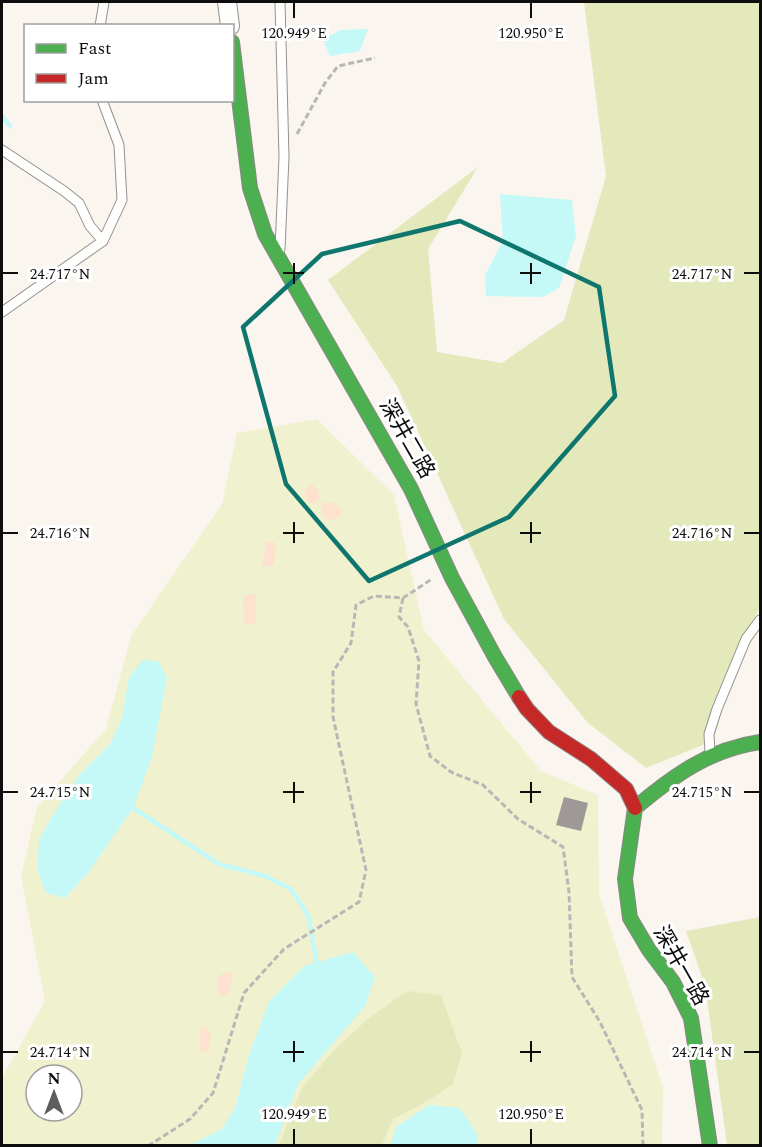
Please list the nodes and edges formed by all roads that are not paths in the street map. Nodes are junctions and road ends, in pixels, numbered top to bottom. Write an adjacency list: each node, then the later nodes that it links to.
1 (105, 2): 4 (lane)
2 (227, 2): 5 (street)
3 (280, 2): 10 (lane)
4 (100, 24)
5 (230, 24)
6 (234, 58): 10 (street, 深井二路)
7 (103, 102): 9 (lane)
8 (2, 150): 9 (lane)
9 (103, 242): 11 (lane)
10 (279, 261): 15 (street, 深井二路)
11 (2, 312)
12 (760, 620): 14 (lane)
13 (760, 742): 14 (street)
14 (710, 754): 15 (street)
15 (635, 808): 16 (street, 深井一路)
16 (710, 1146)

